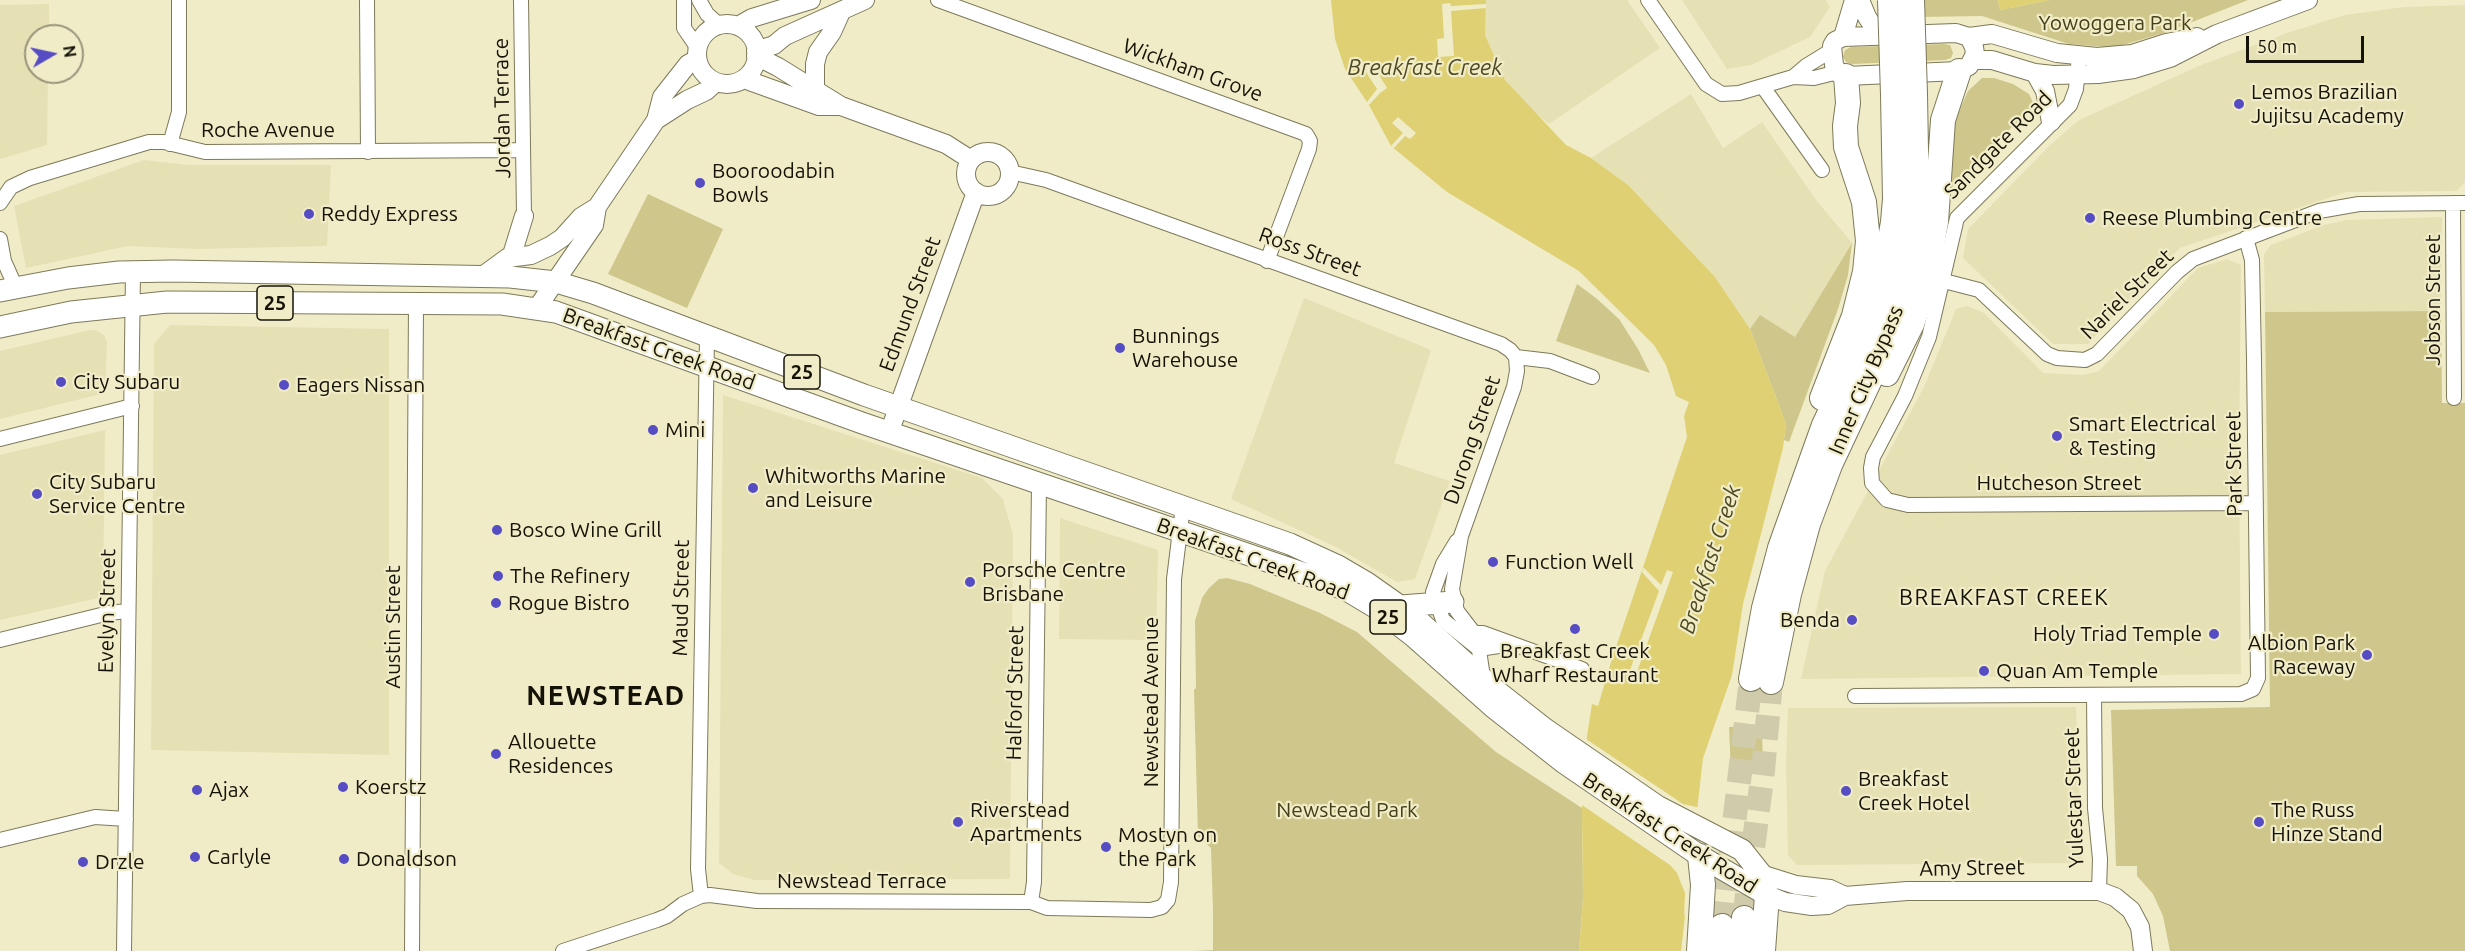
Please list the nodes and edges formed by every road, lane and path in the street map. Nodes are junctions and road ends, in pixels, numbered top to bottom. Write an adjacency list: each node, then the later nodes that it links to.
1 (179, 0): 38 (street)
2 (367, 0): 40 (street)
3 (521, 0): 39 (street, Jordan Terrace)
4 (684, 0): 22 (street)
5 (699, 0): 16 (street)
6 (811, 0): 17 (street)
7 (865, 0): 15 (street)
8 (938, 0): 52 (street, Wickham Grove)
9 (1648, 0): 32 (street)
10 (1854, 0): 21 (street)
11 (1860, 0): 19 (street)
12 (1890, 0): 34 (highway, Inner City Bypass, bridge)
13 (1912, 0): 34 (highway, Inner City Bypass, bridge)
14 (2308, 0): 18 (street, Sandgate Road)
15 (841, 12): 23 (street); 33 (street)
16 (719, 24): 17 (street); 22 (street)
17 (738, 26): 23 (street)
18 (2217, 34): 24 (street, Sandgate Road); 28 (street, Sandgate Road)
19 (1879, 35): 20 (street, Sandgate Road); 21 (street, Sandgate Road)
20 (1969, 37): 24 (street, Sandgate Road); 25 (street)
21 (1838, 43): 27 (street); 29 (street)
22 (697, 53): 31 (street); 36 (street)
23 (756, 53): 30 (street); 33 (street)
24 (2079, 56): 28 (street, Sandgate Road)
25 (1966, 66): 26 (street, Sandgate Road); 27 (street, Sandgate Road); 66 (highway)
26 (2035, 73): 28 (street, Sandgate Road); 37 (street)
27 (1842, 74): 29 (street); 72 (highway)
28 (2079, 75): 37 (street, Sandgate Road)
29 (1793, 77): 32 (street)
30 (744, 78): 31 (street); 35 (street)
31 (716, 82): 36 (street)
32 (1763, 87): 42 (street)
33 (815, 90): 35 (street)
34 (1904, 95): 66 (highway, Inner City Bypass); 72 (highway, Inner City Bypass)
35 (841, 106): 41 (street)
36 (656, 120): 47 (street)
37 (2050, 122): 55 (street, Sandgate Road)
38 (170, 144): 40 (street, Roche Avenue); 45 (street, Roche Avenue)
39 (523, 150): 40 (street, Roche Avenue); 48 (street, Jordan Terrace)
40 (368, 152)
41 (971, 159): 43 (street); 44 (street)
42 (1822, 170)
43 (1010, 172): 44 (street); 52 (street, Ross Street)
44 (976, 192): 69 (street, Edmund Street)
45 (0, 203)
46 (2459, 203): 49 (street, Nariel Street); 67 (street, Jobson Street)
47 (597, 207): 51 (street); 56 (street)
48 (524, 216): 51 (street)
49 (2246, 238): 55 (street, Nariel Street); 75 (street, Park Street)
50 (0, 239): 57 (street)
51 (512, 258): 54 (street)
52 (1267, 261): 63 (street, Ross Street)
53 (133, 272): 54 (main road, Breakfast Creek Road / 25); 57 (main road, Breakfast Creek Road / 25); 59 (street, Evelyn Street)
54 (481, 277): 56 (main road, Breakfast Creek Road / 25)
55 (1944, 281): 73 (street, Sandgate Road)
56 (556, 282): 60 (street); 62 (main road, Breakfast Creek Road / 25)
57 (8, 290)
58 (416, 303): 59 (main road, Breakfast Creek Road / 25); 60 (main road, Breakfast Creek Road / 25); 99 (street, Austin Street)
59 (133, 305): 61 (main road, Breakfast Creek Road / 25); 68 (street, Evelyn Street)
60 (537, 308): 64 (main road, Breakfast Creek Road / 25)
61 (0, 327)
62 (707, 337): 64 (street, Maud Street); 69 (main road, Breakfast Creek Road / 25)
63 (1516, 357): 65 (street, Ross Street); 78 (street, Durong Street)
64 (705, 365): 70 (main road, Breakfast Creek Road / 25); 95 (street, Maud Street)
65 (1592, 376)
66 (1867, 386): 72 (highway, Inner City Bypass)
67 (2454, 398)
68 (132, 406): 71 (street); 80 (street, Evelyn Street)
69 (897, 407): 70 (street, Edmund Street); 76 (main road, Breakfast Creek Road / 25)
70 (889, 433): 74 (main road, Breakfast Creek Road / 25)
71 (0, 439)
72 (1812, 456)
73 (1872, 483): 75 (street, Hutcheson Street)
74 (1038, 484): 77 (main road, Breakfast Creek Road / 25); 97 (street, Halford Street)
75 (2256, 503): 87 (street, Park Street)
76 (1183, 506): 77 (street, Newstead Avenue); 79 (main road, Breakfast Creek Road / 25)
77 (1178, 532): 89 (main road, Breakfast Creek Road / 25); 96 (street, Newstead Avenue)
78 (1444, 603): 79 (main road); 81 (street); 84 (street)
79 (1401, 606): 86 (main road, Breakfast Creek Road / 25)
80 (128, 611): 82 (street); 90 (street, Evelyn Street)
81 (1475, 633): 83 (street); 84 (street)
82 (0, 640)
83 (1512, 644): 84 (street); 85 (street)
84 (1479, 649): 86 (street)
85 (1582, 669)
86 (1483, 677): 89 (main road, Breakfast Creek Road / 25)
87 (2094, 694): 88 (street); 94 (street, Yulestar Street)
88 (1854, 696)
89 (1564, 752): 92 (main road, Breakfast Creek Road / 25); 93 (main road, Breakfast Creek Road / 25)
90 (126, 819): 91 (street); 98 (street, Evelyn Street)
91 (0, 840)
92 (1701, 856): 93 (main road, Breakfast Creek Road); 101 (highway)
93 (1764, 884): 94 (street, Amy Street); 104 (highway)
94 (2099, 891): 105 (street, Yulestar Street)
95 (701, 896): 97 (street, Newstead Terrace); 100 (street, Newstead Terrace)
96 (1168, 900): 97 (street, Newstead Terrace)
97 (1031, 902)
98 (124, 951)
99 (412, 951)
100 (563, 951)
101 (1699, 951)
102 (1719, 951): 103 (highway)
103 (1741, 951)
104 (1763, 951)
105 (2143, 951)

